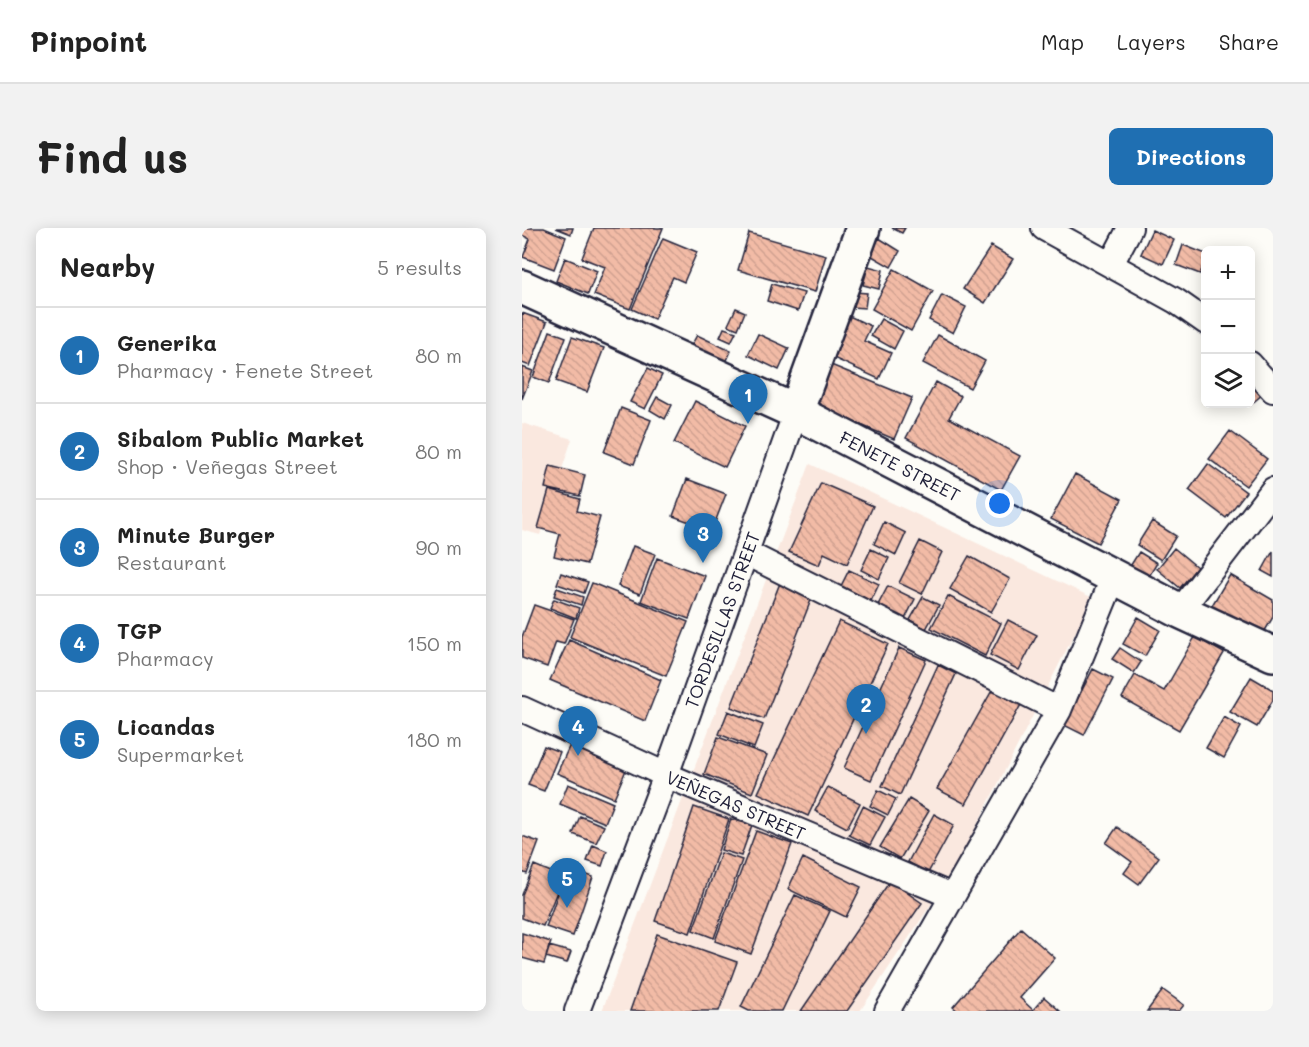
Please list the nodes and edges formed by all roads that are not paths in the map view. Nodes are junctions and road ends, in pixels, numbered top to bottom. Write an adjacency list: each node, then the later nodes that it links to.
1 (863, 228): 9 (main road, TORDESILLAS STREET)
2 (1044, 228): 4 (street)
3 (1130, 228): 4 (street)
4 (1111, 264): 6 (street)
5 (522, 287): 9 (main road, FENETE STREET)
6 (1201, 318)
7 (1255, 369): 8 (street)
8 (1273, 390)
9 (796, 412): 11 (street, TORDESILLAS STREET); 12 (main road, FENETE STREET)
10 (1273, 490): 13 (street)
11 (746, 553): 16 (street); 17 (street, TORDESILLAS STREET)
12 (1114, 576): 13 (main road, FENETE STREET); 16 (street)
13 (1180, 611): 14 (main road, FENETE STREET)
14 (1273, 654)
15 (522, 709): 17 (street, VEÑEGAS STREET)
16 (1059, 710): 18 (street)
17 (666, 775): 18 (street, VEÑEGAS STREET); 19 (street, TORDESILLAS STREET)
18 (952, 896): 20 (street)
19 (577, 1011)
20 (887, 1011)

